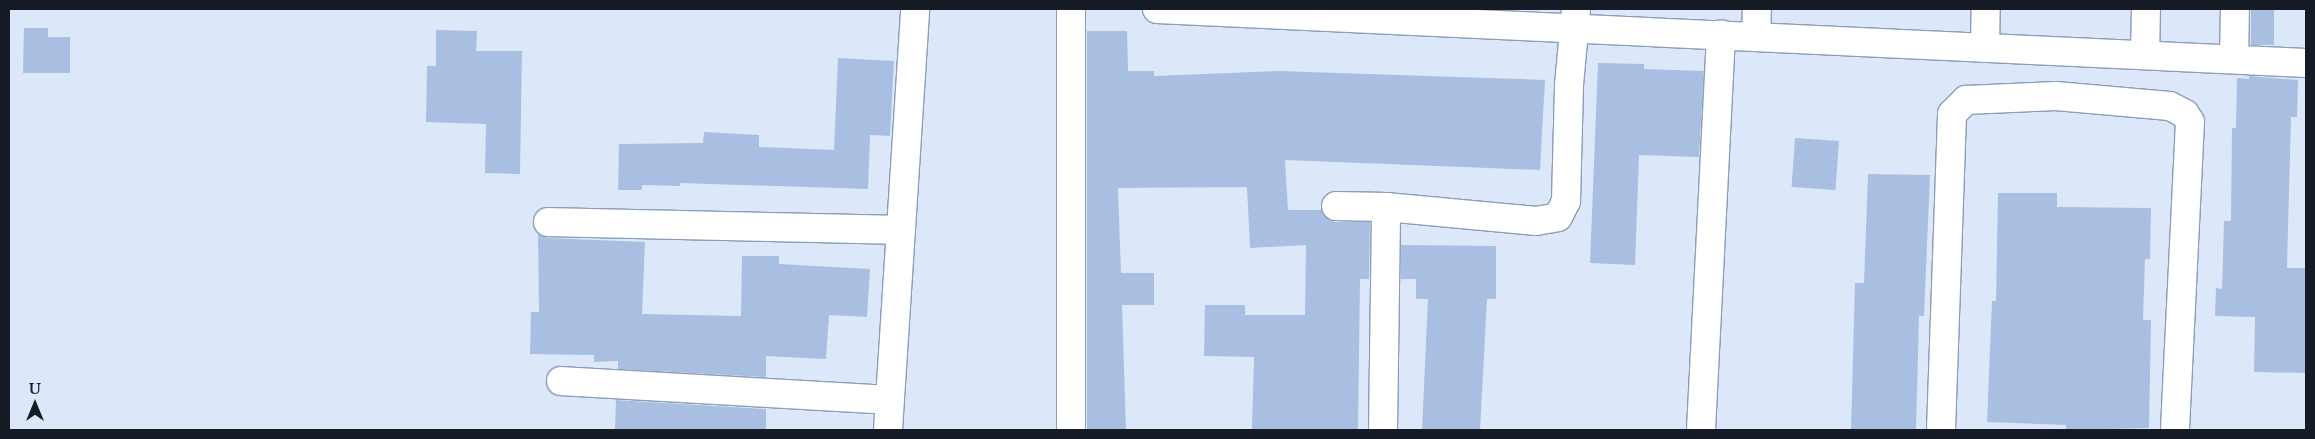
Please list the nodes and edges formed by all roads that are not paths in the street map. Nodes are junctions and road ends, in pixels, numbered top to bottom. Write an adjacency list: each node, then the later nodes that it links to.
1 (915, 9): 18 (street)
2 (1070, 9): 22 (street)
3 (1158, 9): 8 (street)
4 (1757, 9): 10 (street)
5 (1986, 9): 11 (street)
6 (2146, 9): 12 (street)
7 (2235, 9): 13 (street)
8 (1575, 19): 9 (street); 16 (street)
9 (1722, 35): 10 (street); 24 (street)
10 (1756, 36): 11 (street)
11 (1985, 48): 12 (street)
12 (2145, 55): 13 (street)
13 (2234, 59): 14 (street)
14 (2306, 63)
15 (1336, 206): 16 (street)
16 (1386, 207): 23 (street)
17 (548, 222): 18 (street)
18 (901, 230): 20 (street)
19 (561, 381): 20 (street)
20 (889, 400): 21 (street)
21 (888, 430)
22 (1071, 430)
23 (1384, 430)
24 (1701, 430)
25 (1941, 430): 26 (street)
26 (2175, 430)

